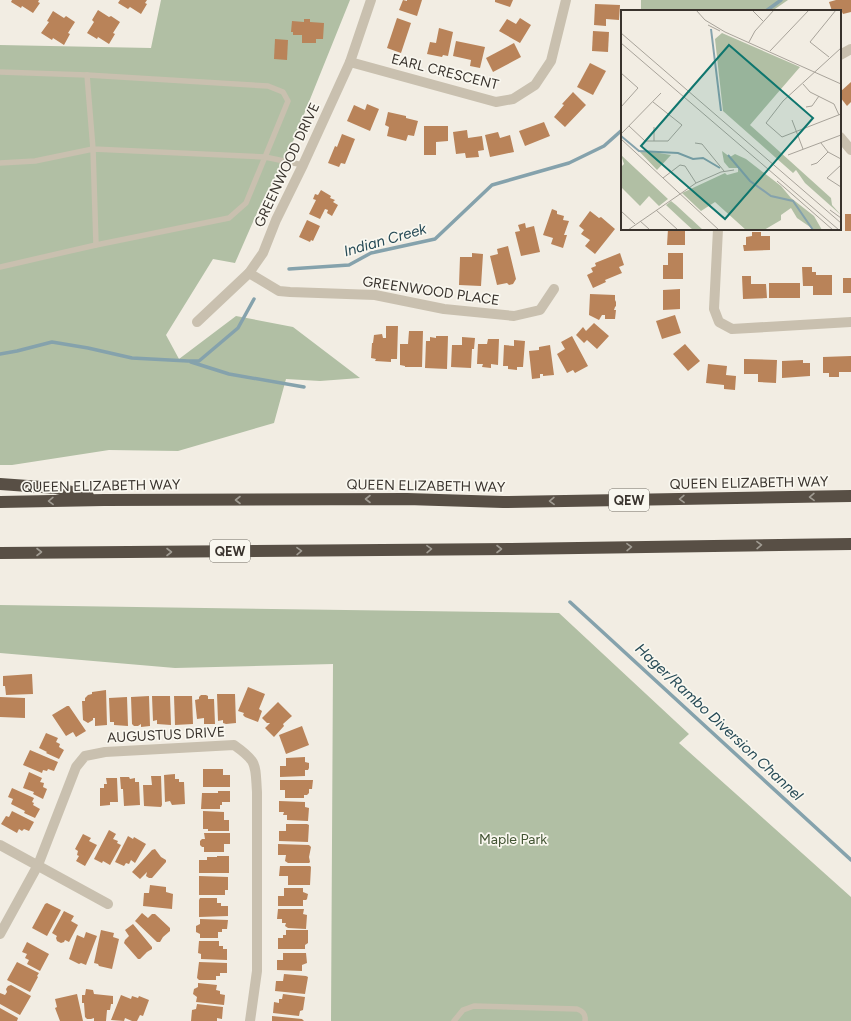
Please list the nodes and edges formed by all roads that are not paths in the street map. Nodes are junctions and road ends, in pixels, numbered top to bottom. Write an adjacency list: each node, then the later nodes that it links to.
1 (371, 0): 5 (street, GREENWOOD DRIVE)
2 (566, 0): 5 (street, EARL CRESCENT)
3 (851, 49): 4 (street)
4 (841, 54)
5 (350, 62): 13 (street, GREENWOOD DRIVE)
6 (0, 72): 7 (lane)
7 (87, 76): 9 (lane); 11 (lane)
8 (841, 138): 10 (street)
9 (93, 149): 11 (lane); 12 (lane); 15 (lane)
10 (851, 150)
11 (265, 157): 13 (lane); 15 (lane)
12 (0, 163)
13 (304, 165): 17 (street, GREENWOOD DRIVE)
14 (718, 230): 20 (street)
15 (96, 245): 16 (lane)
16 (0, 267)
17 (249, 274): 18 (street, GREENWOOD PLACE); 19 (street, GREENWOOD DRIVE)
18 (554, 289)
19 (197, 322)
20 (851, 322)
21 (0, 484): 23 (highway)
22 (851, 496): 23 (highway, QUEEN ELIZABETH WAY / QEW, one-way to 23)
23 (104, 500): 24 (highway, QUEEN ELIZABETH WAY / QEW, one-way to 24)
24 (0, 502)
25 (851, 544): 26 (highway, QEW, one-way to 25)
26 (0, 553)
27 (0, 844): 28 (street)
28 (38, 866): 29 (street); 30 (street, AUGUSTUS DRIVE); 31 (street, AUGUSTUS DRIVE)
29 (108, 904)
30 (0, 934)
31 (250, 1021)
32 (454, 1021): 33 (lane)
33 (586, 1021)

